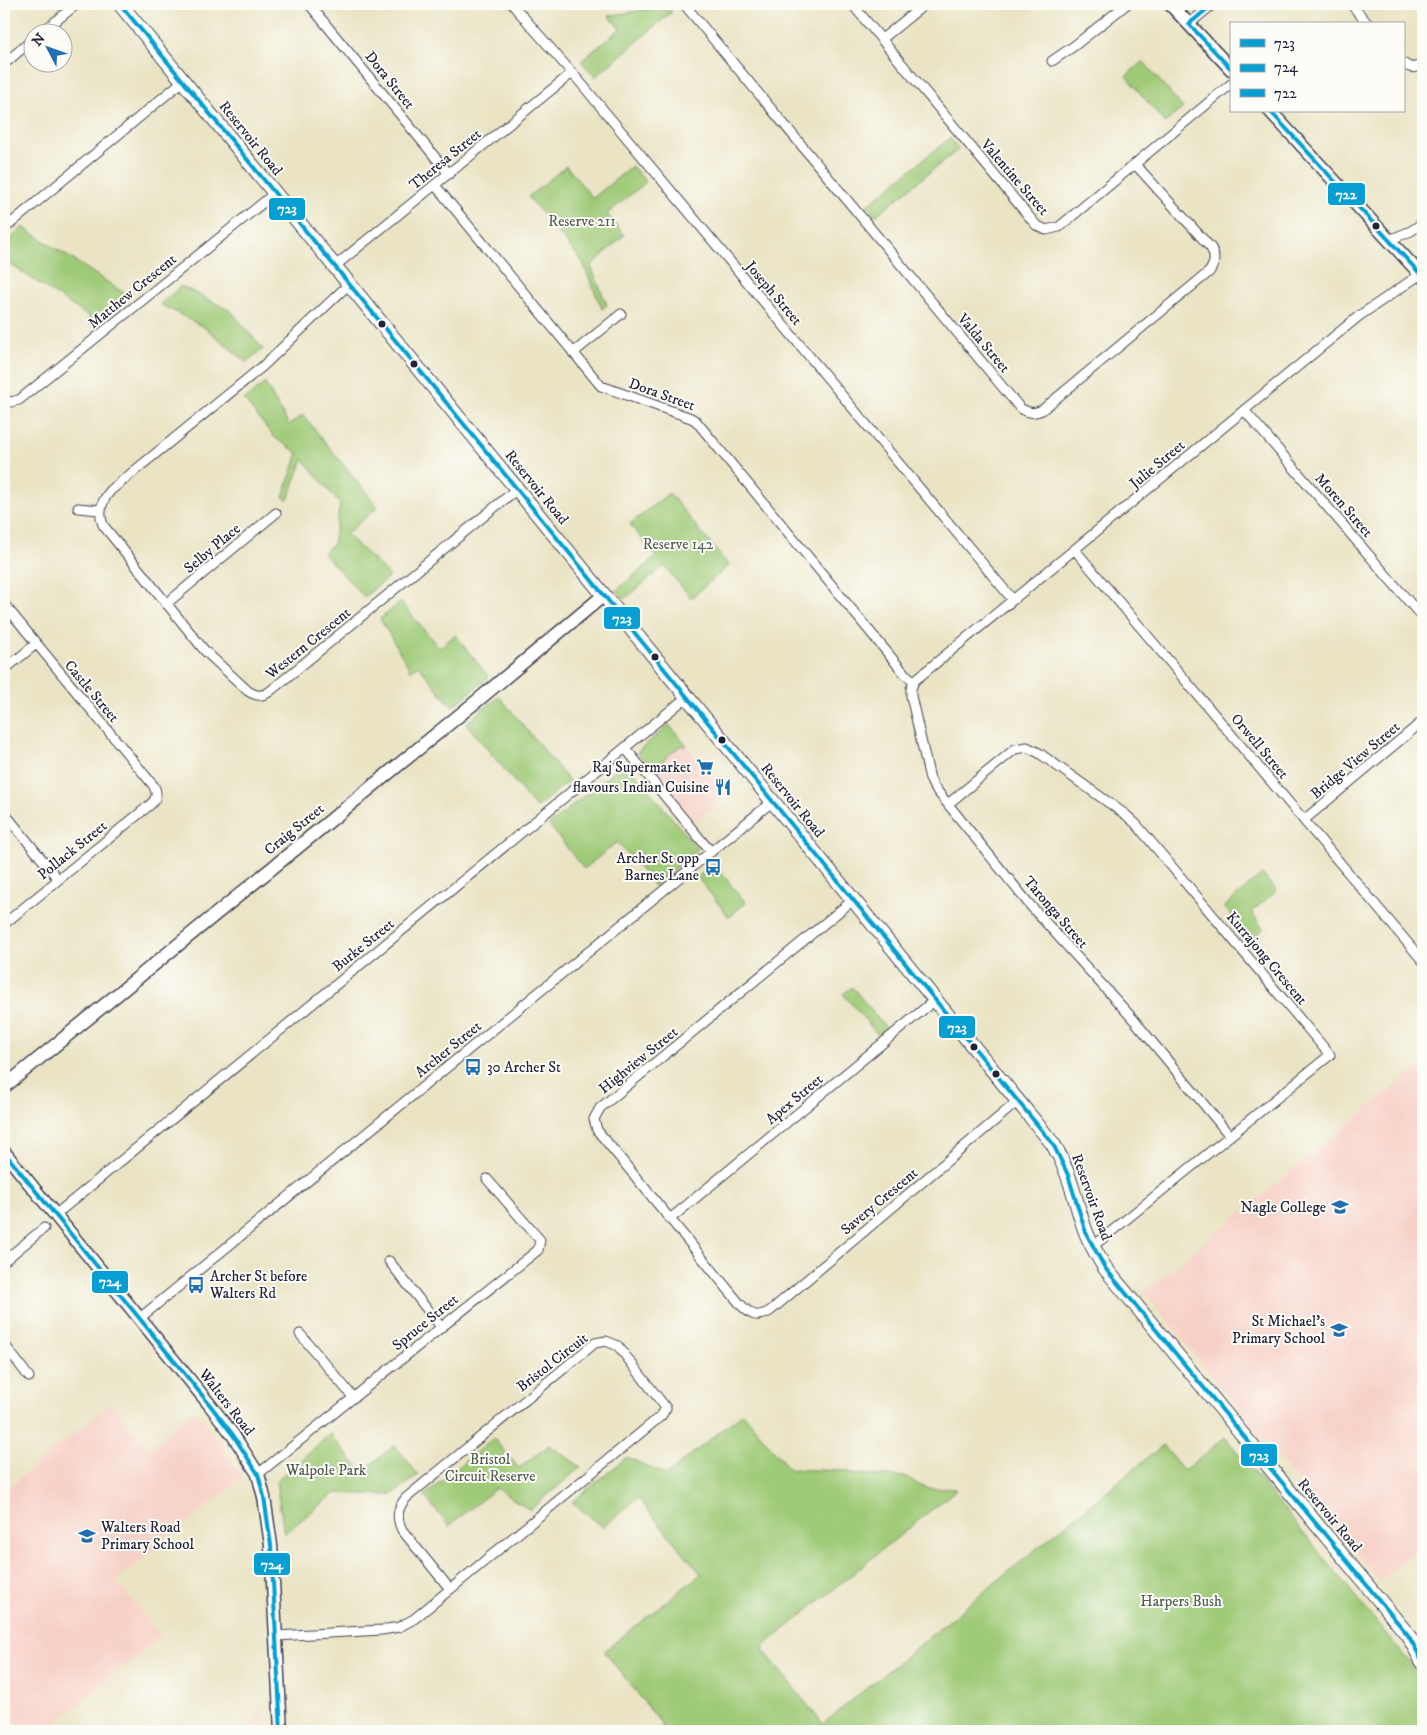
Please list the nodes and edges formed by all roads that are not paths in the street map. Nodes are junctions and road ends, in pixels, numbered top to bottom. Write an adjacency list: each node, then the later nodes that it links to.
1 (77, 4): 12 (street)
2 (120, 4): 23 (main road, Reservoir Road)
3 (309, 4): 27 (street, Dora Street)
4 (512, 4): 22 (street, Joseph Street)
5 (684, 4): 26 (street, Valda Street)
6 (852, 4): 15 (street, Valentine Street)
7 (925, 4): 15 (street)
8 (1127, 4): 17 (street)
9 (1170, 4): 14 (street)
10 (1213, 4): 14 (street)
11 (1351, 4): 13 (street)
12 (54, 22)
13 (1366, 22)
14 (1189, 24): 21 (street)
15 (882, 39): 26 (street, Valentine Street)
16 (22, 49): 19 (street)
17 (1052, 61)
18 (1423, 63): 20 (street)
19 (4, 64)
20 (1406, 65)
21 (1230, 68)
22 (572, 73): 27 (street, Theresa Street); 48 (street, Joseph Street)
23 (183, 81): 29 (main road, Reservoir Road); 31 (street)
24 (1230, 85): 26 (street, Valentine Street)
25 (1271, 112): 33 (street)
26 (1135, 164)
27 (449, 174): 28 (street, Theresa Street)
28 (436, 185): 35 (street, Theresa Street); 39 (street, Dora Street)
29 (275, 193): 35 (main road, Reservoir Road); 40 (street, Matthew Crescent)
30 (1423, 223): 32 (street)
31 (4, 229)
32 (1411, 231): 33 (street); 34 (street)
33 (1389, 240): 34 (street)
34 (1404, 256): 36 (street)
35 (335, 266): 37 (main road, Reservoir Road)
36 (1422, 275): 41 (street, Julie Street)
37 (349, 284): 42 (main road, Reservoir Road); 44 (street)
38 (621, 314): 39 (street)
39 (573, 353): 54 (street, Dora Street)
40 (4, 400)
41 (1244, 410): 46 (street, Julie Street); 51 (street, Moren Street)
42 (517, 489): 47 (main road, Reservoir Road); 50 (street, Western Crescent)
43 (78, 508): 44 (street)
44 (100, 510): 50 (street, Western Crescent)
45 (276, 513): 50 (street, Selby Place)
46 (1075, 550): 48 (street, Julie Street); 62 (street, Orwell Street)
47 (604, 595): 55 (main road, Reservoir Road); 69 (street, Craig Street)
48 (1013, 600): 54 (street, Julie Street)
49 (4, 604): 52 (street, Castle Street)
50 (166, 604)
51 (1423, 618)
52 (36, 644): 53 (street); 58 (street, Castle Street)
53 (4, 670)
54 (914, 681): 60 (street, Taronga Street)
55 (688, 696): 57 (street, Burke Street); 59 (main road, Reservoir Road)
56 (1423, 721): 62 (street, Bridge View Street)
57 (625, 748): 63 (street); 74 (street, Burke Street)
58 (156, 796): 64 (street, Pollack Street)
59 (773, 801): 63 (street, Archer Street); 65 (main road, Reservoir Road)
60 (948, 804): 71 (street, Taronga Street); 71 (street, Kurrajong Crescent)
61 (6, 815): 64 (street)
62 (1304, 820): 67 (street, Orwell Street)
63 (711, 852): 81 (street, Archer Street)
64 (58, 879): 66 (street, Pollack Street)
65 (853, 900): 68 (main road, Reservoir Road); 75 (street, Highview Street)
66 (4, 924)
67 (1423, 961)
68 (936, 999): 70 (main road, Reservoir Road); 75 (street, Apex Street)
69 (4, 1087)
70 (1018, 1101): 77 (main road, Reservoir Road); 80 (street, Savery Crescent)
71 (1230, 1136): 77 (street, Kurrajong Crescent)
72 (4, 1152): 74 (street, Walters Road)
73 (487, 1178): 82 (street, Spruce Street)
74 (55, 1215): 81 (street, Walters Road)
75 (670, 1219): 80 (street, Highview Street)
76 (44, 1228): 78 (street)
77 (1092, 1247): 89 (main road, Reservoir Road)
78 (4, 1261)
79 (389, 1261): 82 (street)
80 (755, 1316)
81 (140, 1318): 87 (street, Walters Road)
82 (441, 1327): 86 (street, Spruce Street)
83 (300, 1334): 86 (street)
84 (4, 1344): 85 (street)
85 (29, 1377)
86 (353, 1397): 87 (street, Spruce Street)
87 (258, 1474): 90 (street, Walters Road)
88 (450, 1589): 88 (street, Bristol Circuit); 90 (street, Bristol Circuit)
89 (1408, 1635): 91 (main road, Reservoir Road); 92 (main road, Reservoir Road)
90 (276, 1636): 93 (street, Walters Road)
91 (1423, 1648)
92 (1423, 1662)
93 (281, 1731)

